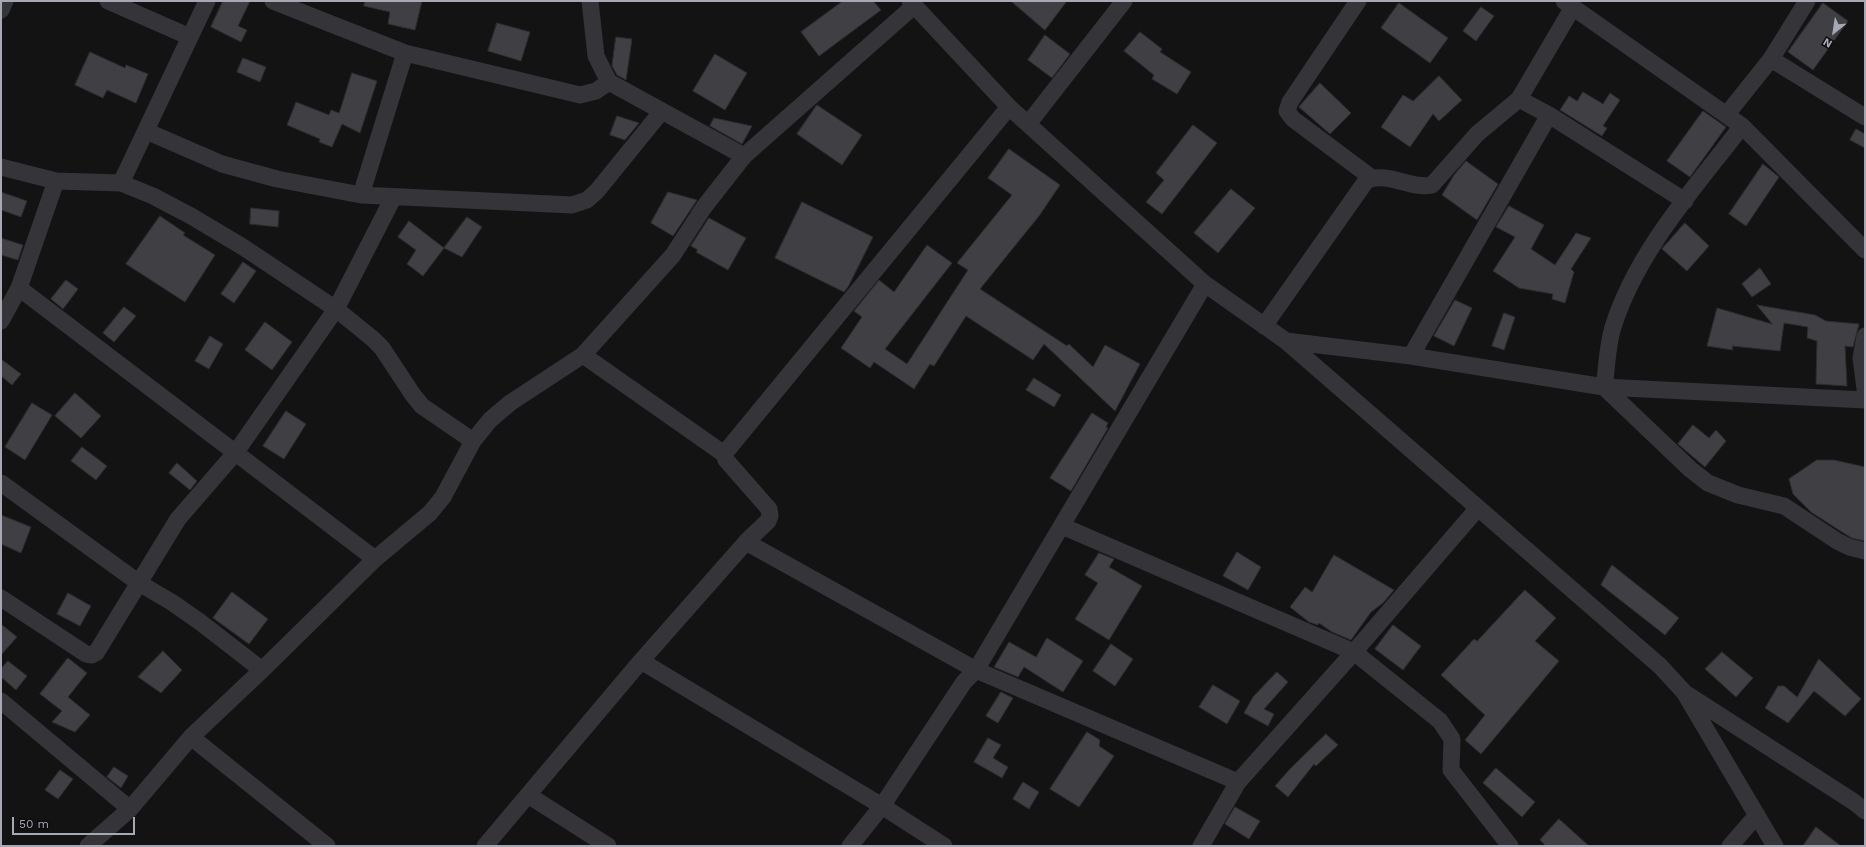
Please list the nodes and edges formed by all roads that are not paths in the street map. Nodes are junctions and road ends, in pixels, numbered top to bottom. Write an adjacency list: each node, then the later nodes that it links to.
1 (5, 1): 11 (street)
2 (108, 1): 12 (street)
3 (207, 1): 12 (street)
4 (273, 1): 13 (street)
5 (590, 1): 15 (street)
6 (1124, 1): 22 (street)
7 (1358, 1): 27 (street)
8 (1807, 1): 14 (street)
9 (912, 4): 17 (street); 25 (street)
10 (1569, 4): 16 (street); 19 (street)
11 (1, 10)
12 (190, 37): 24 (street)
13 (405, 53): 15 (street); 30 (street)
14 (1771, 59): 19 (street); 21 (street)
15 (610, 82): 18 (street)
16 (1519, 99): 20 (street); 27 (street)
17 (1009, 106): 22 (street); 48 (street)
18 (662, 111): 25 (street); 31 (street)
19 (1727, 114): 23 (street)
20 (1549, 115): 32 (street); 42 (street)
21 (1865, 117)
22 (1028, 124): 34 (street)
23 (1742, 126): 32 (street); 33 (street)
24 (146, 131): 29 (street); 30 (street)
25 (744, 156): 41 (street)
26 (1, 167): 28 (street)
27 (1372, 178): 38 (street)
28 (56, 181): 29 (street); 35 (street)
29 (122, 183): 36 (street)
30 (361, 195): 31 (street)
31 (393, 198): 36 (street)
32 (1685, 201): 43 (street)
33 (1865, 250)
34 (1205, 284): 38 (street); 51 (street)
35 (19, 288): 37 (street); 47 (street)
36 (336, 309): 46 (street); 47 (street)
37 (1, 321)
38 (1264, 326): 40 (street)
39 (1865, 336): 44 (street)
40 (1286, 341): 42 (street); 50 (street)
41 (583, 354): 46 (street); 48 (street)
42 (1411, 356): 43 (street)
43 (1604, 387): 45 (street); 53 (street)
44 (1865, 390)
45 (1865, 400)
46 (473, 441): 54 (street)
47 (236, 452): 54 (street); 55 (street)
48 (724, 454): 52 (street)
49 (1, 483): 55 (street)
50 (1478, 508): 57 (street); 61 (street)
51 (1062, 526): 57 (street); 60 (street)
52 (746, 542): 58 (street); 60 (street)
53 (1865, 552)
54 (375, 559): 59 (street)
55 (139, 583): 56 (street); 59 (street)
56 (1, 598)
57 (1354, 652): 64 (street); 77 (street)
58 (641, 661): 65 (street); 66 (street)
59 (262, 670): 63 (street)
60 (976, 670): 64 (street); 66 (street)
61 (1684, 692): 68 (street); 69 (street)
62 (1, 701): 67 (street)
63 (191, 737): 67 (street); 71 (street)
64 (1238, 782): 76 (street)
65 (528, 795): 72 (street); 73 (street)
66 (882, 806): 74 (street); 75 (street)
67 (130, 809): 70 (street)
68 (1865, 811)
69 (1757, 814): 78 (street); 79 (street)
70 (88, 846)
71 (327, 846)
72 (485, 846)
73 (608, 846)
74 (850, 846)
75 (944, 846)
76 (1201, 846)
77 (1510, 846)
78 (1730, 846)
79 (1775, 846)

